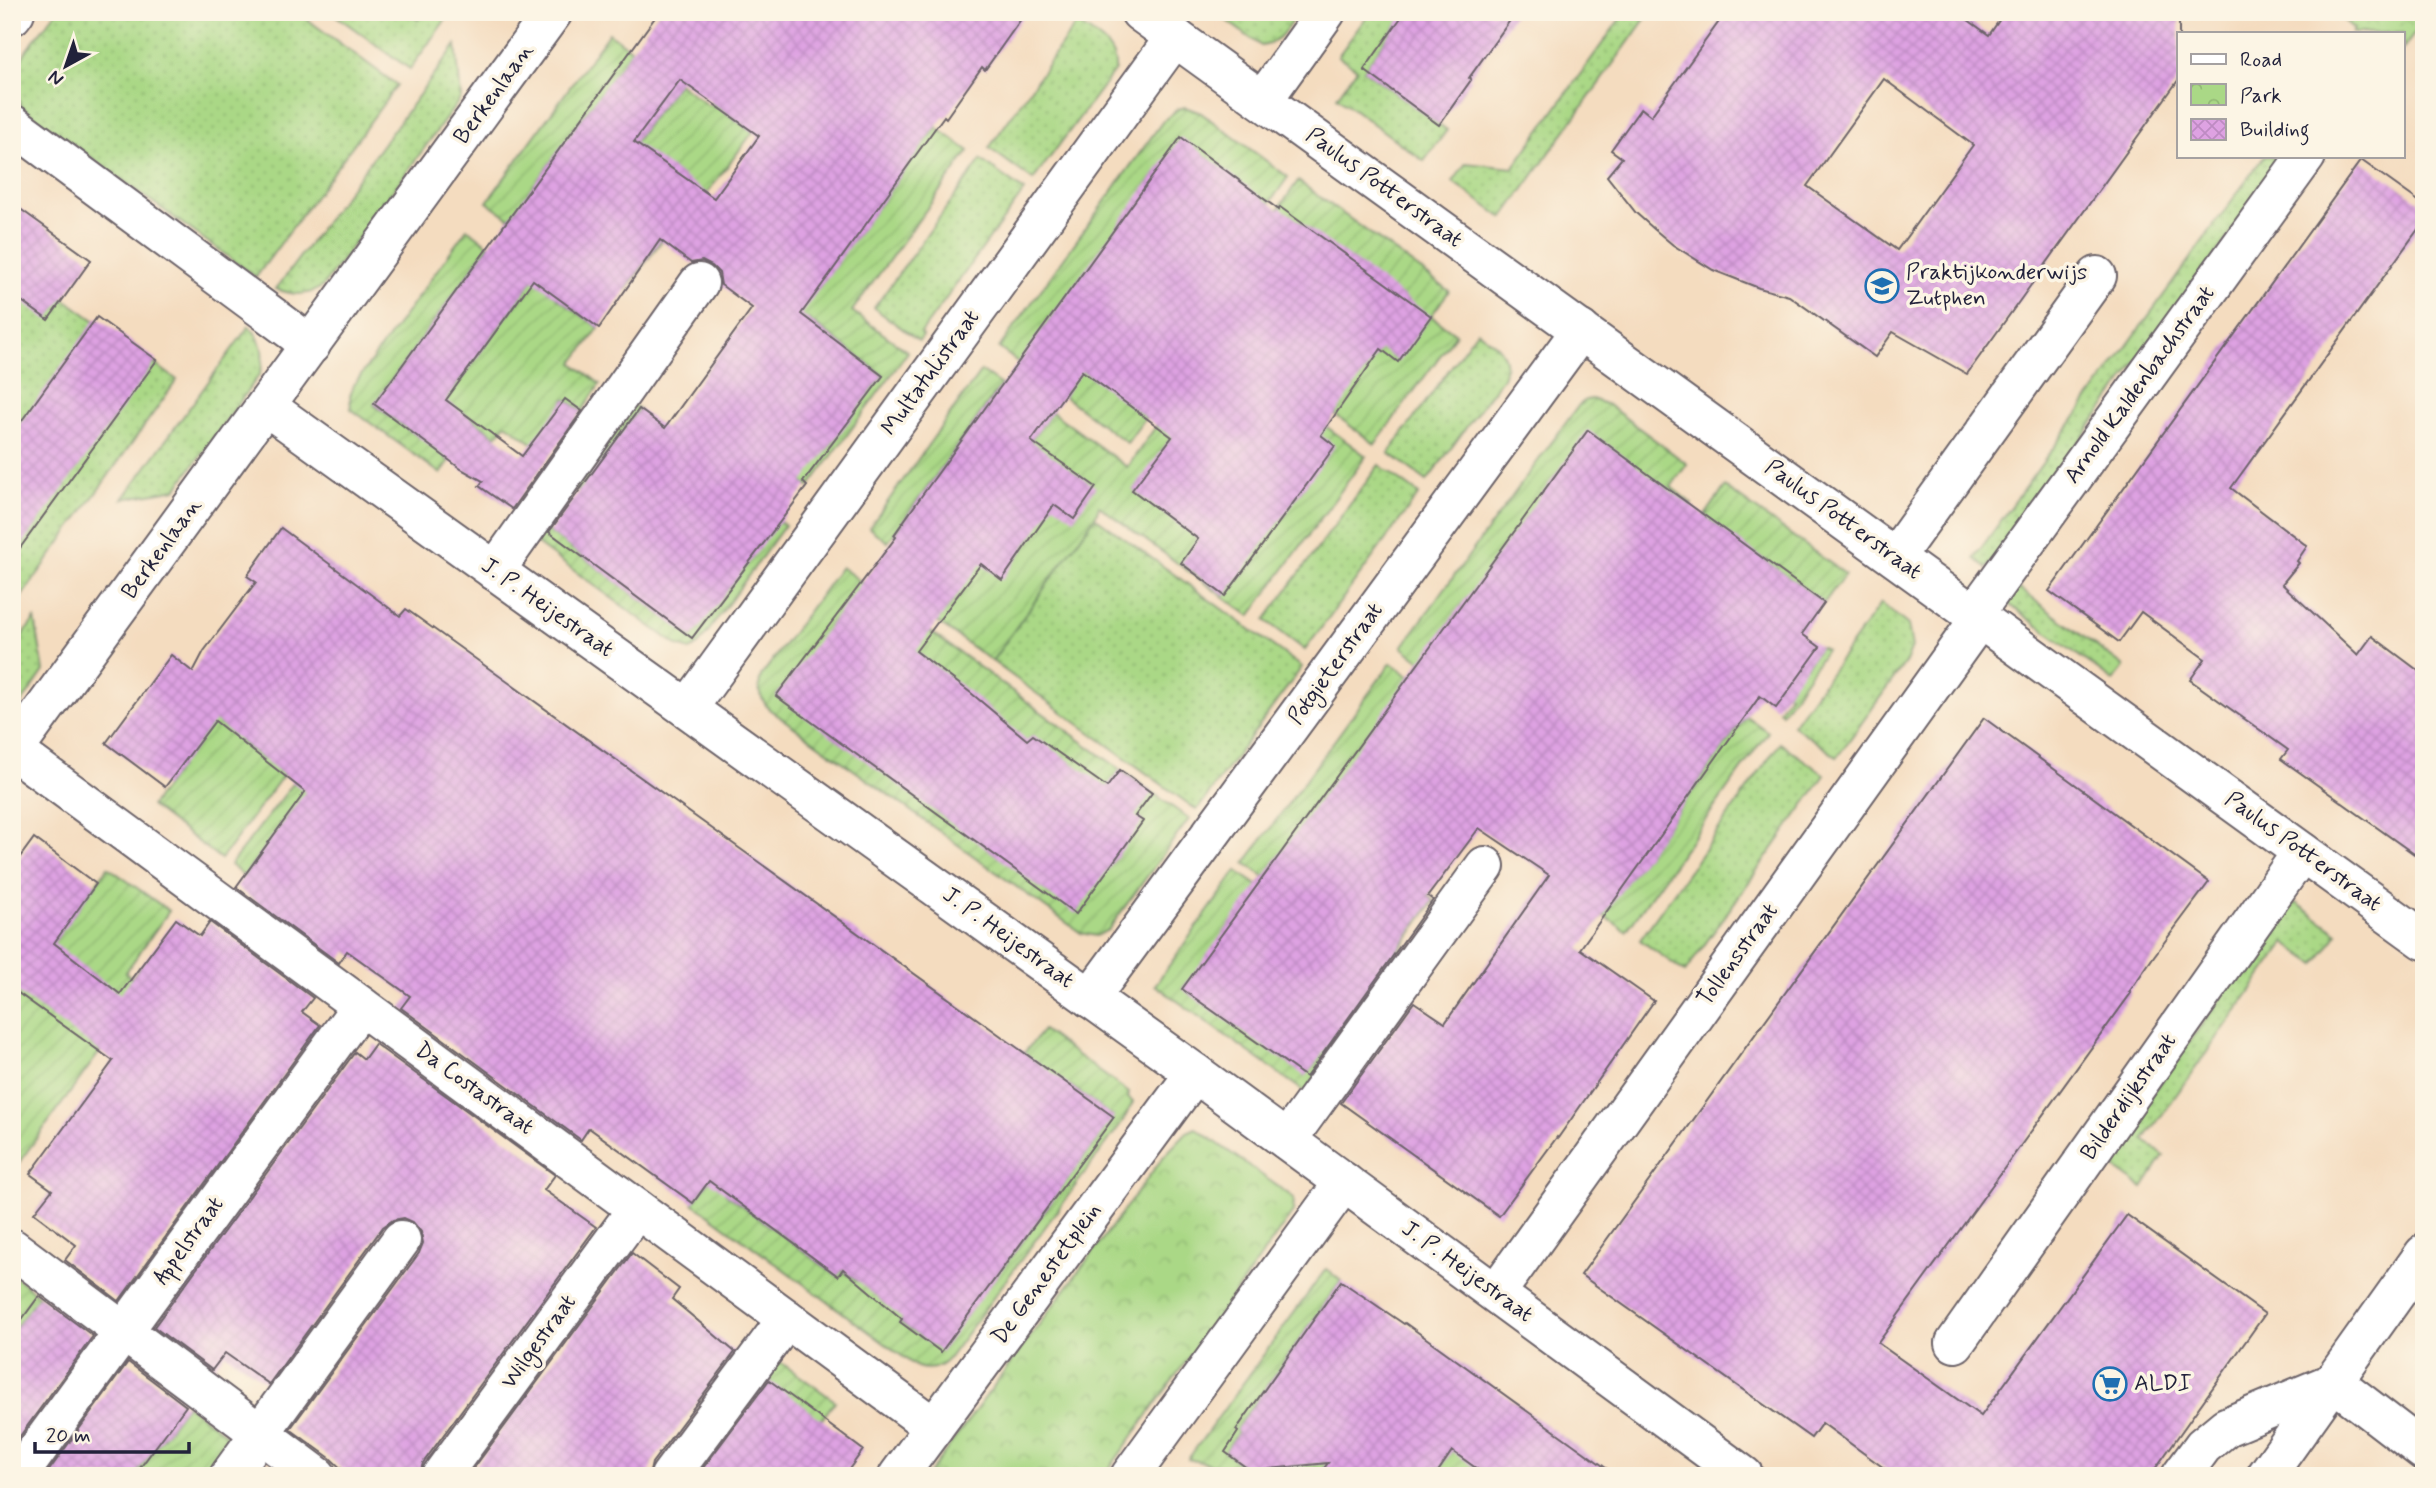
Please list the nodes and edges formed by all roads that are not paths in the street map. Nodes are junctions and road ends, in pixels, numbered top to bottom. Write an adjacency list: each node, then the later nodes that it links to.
1 (553, 12): 11 (street, Berkenlaan)
2 (1140, 12): 4 (street, Paulus Potterstraat)
3 (1326, 12): 5 (street)
4 (1175, 37): 5 (street, Paulus Potterstraat); 16 (street, Multatulistraat)
5 (1263, 100): 10 (street, Paulus Potterstraat)
6 (12, 124): 11 (street)
7 (2305, 158): 15 (street, Arnold Kaldenbachstraat)
8 (2097, 276): 13 (street)
9 (699, 284): 14 (street)
10 (1580, 330): 13 (street, Paulus Potterstraat); 21 (street, Potgieterstraat)
11 (312, 345): 12 (street, Berkenlaan)
12 (267, 407): 14 (street, J. P. Heijestraat); 17 (street, Berkenlaan)
13 (1895, 557): 15 (street, Paulus Potterstraat)
14 (495, 571): 16 (street, J. P. Heijestraat)
15 (1977, 616): 18 (street, Paulus Potterstraat); 30 (street, Tollensstraat)
16 (688, 708): 21 (street, J. P. Heijestraat)
17 (13, 752): 22 (street, Da Costastraat)
18 (2302, 852): 20 (street, Paulus Potterstraat); 33 (street, Bilderdijkstraat)
19 (1485, 866): 24 (street)
20 (2424, 940)
21 (1090, 998): 23 (street, J. P. Heijestraat)
22 (361, 1006): 26 (street, Da Costastraat); 32 (street, Appelstraat)
23 (1195, 1073): 24 (street, J. P. Heijestraat); 35 (street, De Genestetplein)
24 (1287, 1140): 25 (street, J. P. Heijestraat)
25 (1344, 1182): 30 (street, J. P. Heijestraat); 45 (street)
26 (637, 1209): 31 (street, Da Costastraat); 42 (street, Wilgestraat)
27 (401, 1240): 36 (street)
28 (12, 1248): 32 (street)
29 (2424, 1254): 34 (street)
30 (1496, 1293): 38 (street, J. P. Heijestraat)
31 (786, 1319): 35 (street, Da Costastraat); 43 (street)
32 (124, 1331): 36 (street); 39 (street, Appelstraat)
33 (1955, 1343)
34 (2334, 1382): 37 (street); 46 (street); 47 (street)
35 (934, 1427): 44 (street, De Genestetplein)
36 (260, 1433): 40 (street); 41 (street)
37 (2424, 1451)
38 (1728, 1471)
39 (18, 1476)
40 (229, 1476)
41 (317, 1476)
42 (441, 1476)
43 (670, 1476)
44 (898, 1476)
45 (1130, 1476)
46 (2181, 1476)
47 (2266, 1476)

